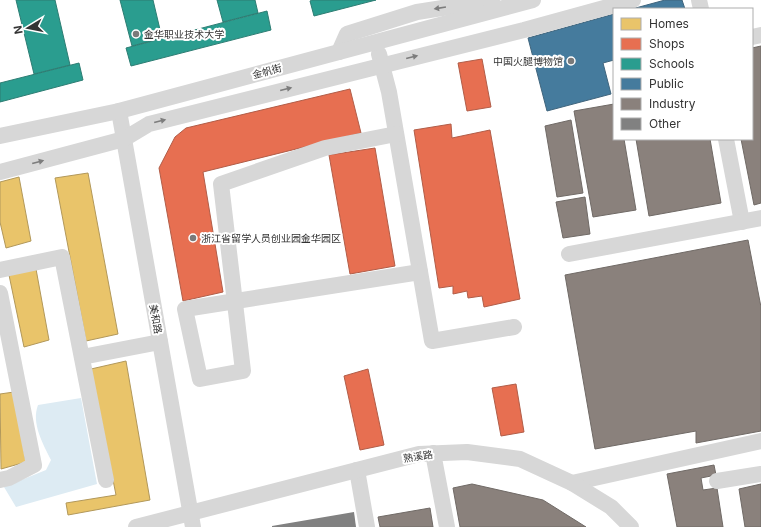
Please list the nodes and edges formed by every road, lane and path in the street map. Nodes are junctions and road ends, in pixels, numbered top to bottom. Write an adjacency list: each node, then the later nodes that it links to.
1 (492, 0): 5 (street, one-way to 5)
2 (533, 0): 4 (street, 金帆街)
3 (633, 0): 6 (street, one-way to 3)
4 (376, 42): 5 (street, 金帆街); 6 (street)
5 (339, 52): 7 (street, 金帆街)
6 (382, 65): 8 (street); 10 (street, one-way to 6)
7 (119, 110): 9 (street, 金帆街); 10 (street, 美和路)
8 (396, 134): 17 (street); 19 (street)
9 (0, 136)
10 (124, 139): 12 (street, one-way to 10); 21 (street, 美和路)
11 (726, 140): 13 (street)
12 (0, 172)
13 (742, 222): 14 (street); 15 (street)
14 (760, 222)
15 (569, 254)
16 (0, 270): 22 (street)
17 (420, 272): 19 (street); 20 (street)
18 (0, 294): 27 (street)
19 (234, 301): 19 (street)
20 (514, 327)
21 (160, 342): 22 (street); 31 (street, 美和路)
22 (82, 357): 28 (street)
23 (761, 441): 30 (street)
24 (433, 453): 25 (street, 熟溪路); 30 (street, 熟溪路); 34 (street)
25 (357, 470): 31 (street, 熟溪路); 33 (street)
26 (761, 474): 29 (street)
27 (0, 480)
28 (106, 480)
29 (717, 481)
30 (572, 483): 35 (street, 熟溪路)
31 (192, 520): 32 (street, 熟溪路)
32 (136, 527)
33 (367, 527)
34 (447, 527)
35 (631, 527)

